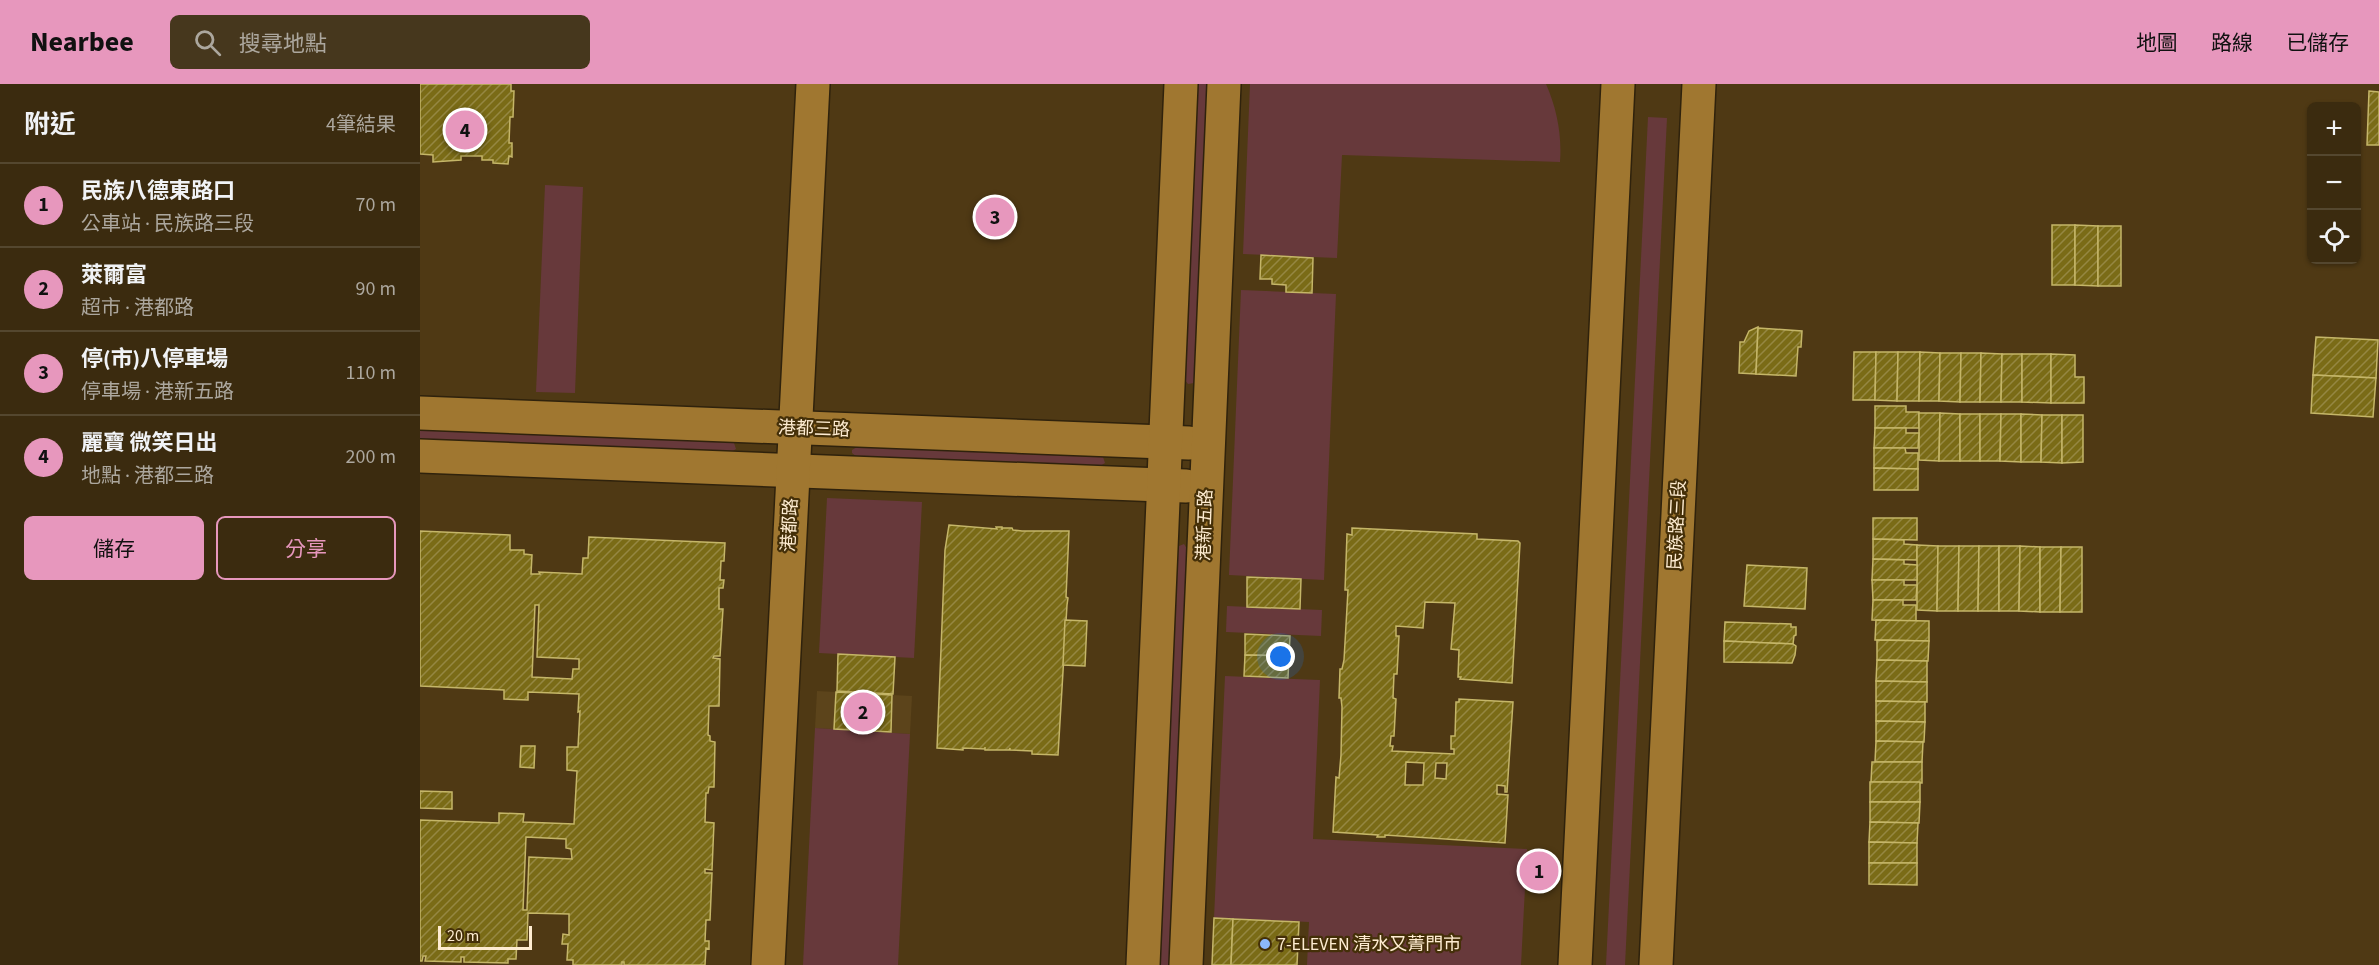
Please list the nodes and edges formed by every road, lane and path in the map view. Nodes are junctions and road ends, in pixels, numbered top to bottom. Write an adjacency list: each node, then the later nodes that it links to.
1 (813, 84): 7 (street, 港都路)
2 (1181, 84): 8 (street)
3 (1224, 84): 9 (street, 港新五路)
4 (1618, 84): 17 (street)
5 (1699, 84): 18 (street, 民族路三段)
6 (420, 413): 7 (street, 港都三路)
7 (795, 428): 8 (street, 港都三路); 11 (street, 港都路)
8 (1166, 443): 9 (street, 港都三路); 12 (street)
9 (1208, 444): 13 (street, 港新五路)
10 (420, 456): 11 (street)
11 (793, 471): 12 (street); 14 (street, 港都路)
12 (1164, 485): 13 (street); 15 (street)
13 (1206, 487): 16 (street, 港新五路)
14 (768, 965)
15 (1143, 965)
16 (1186, 965)
17 (1575, 965)
18 (1656, 965)

